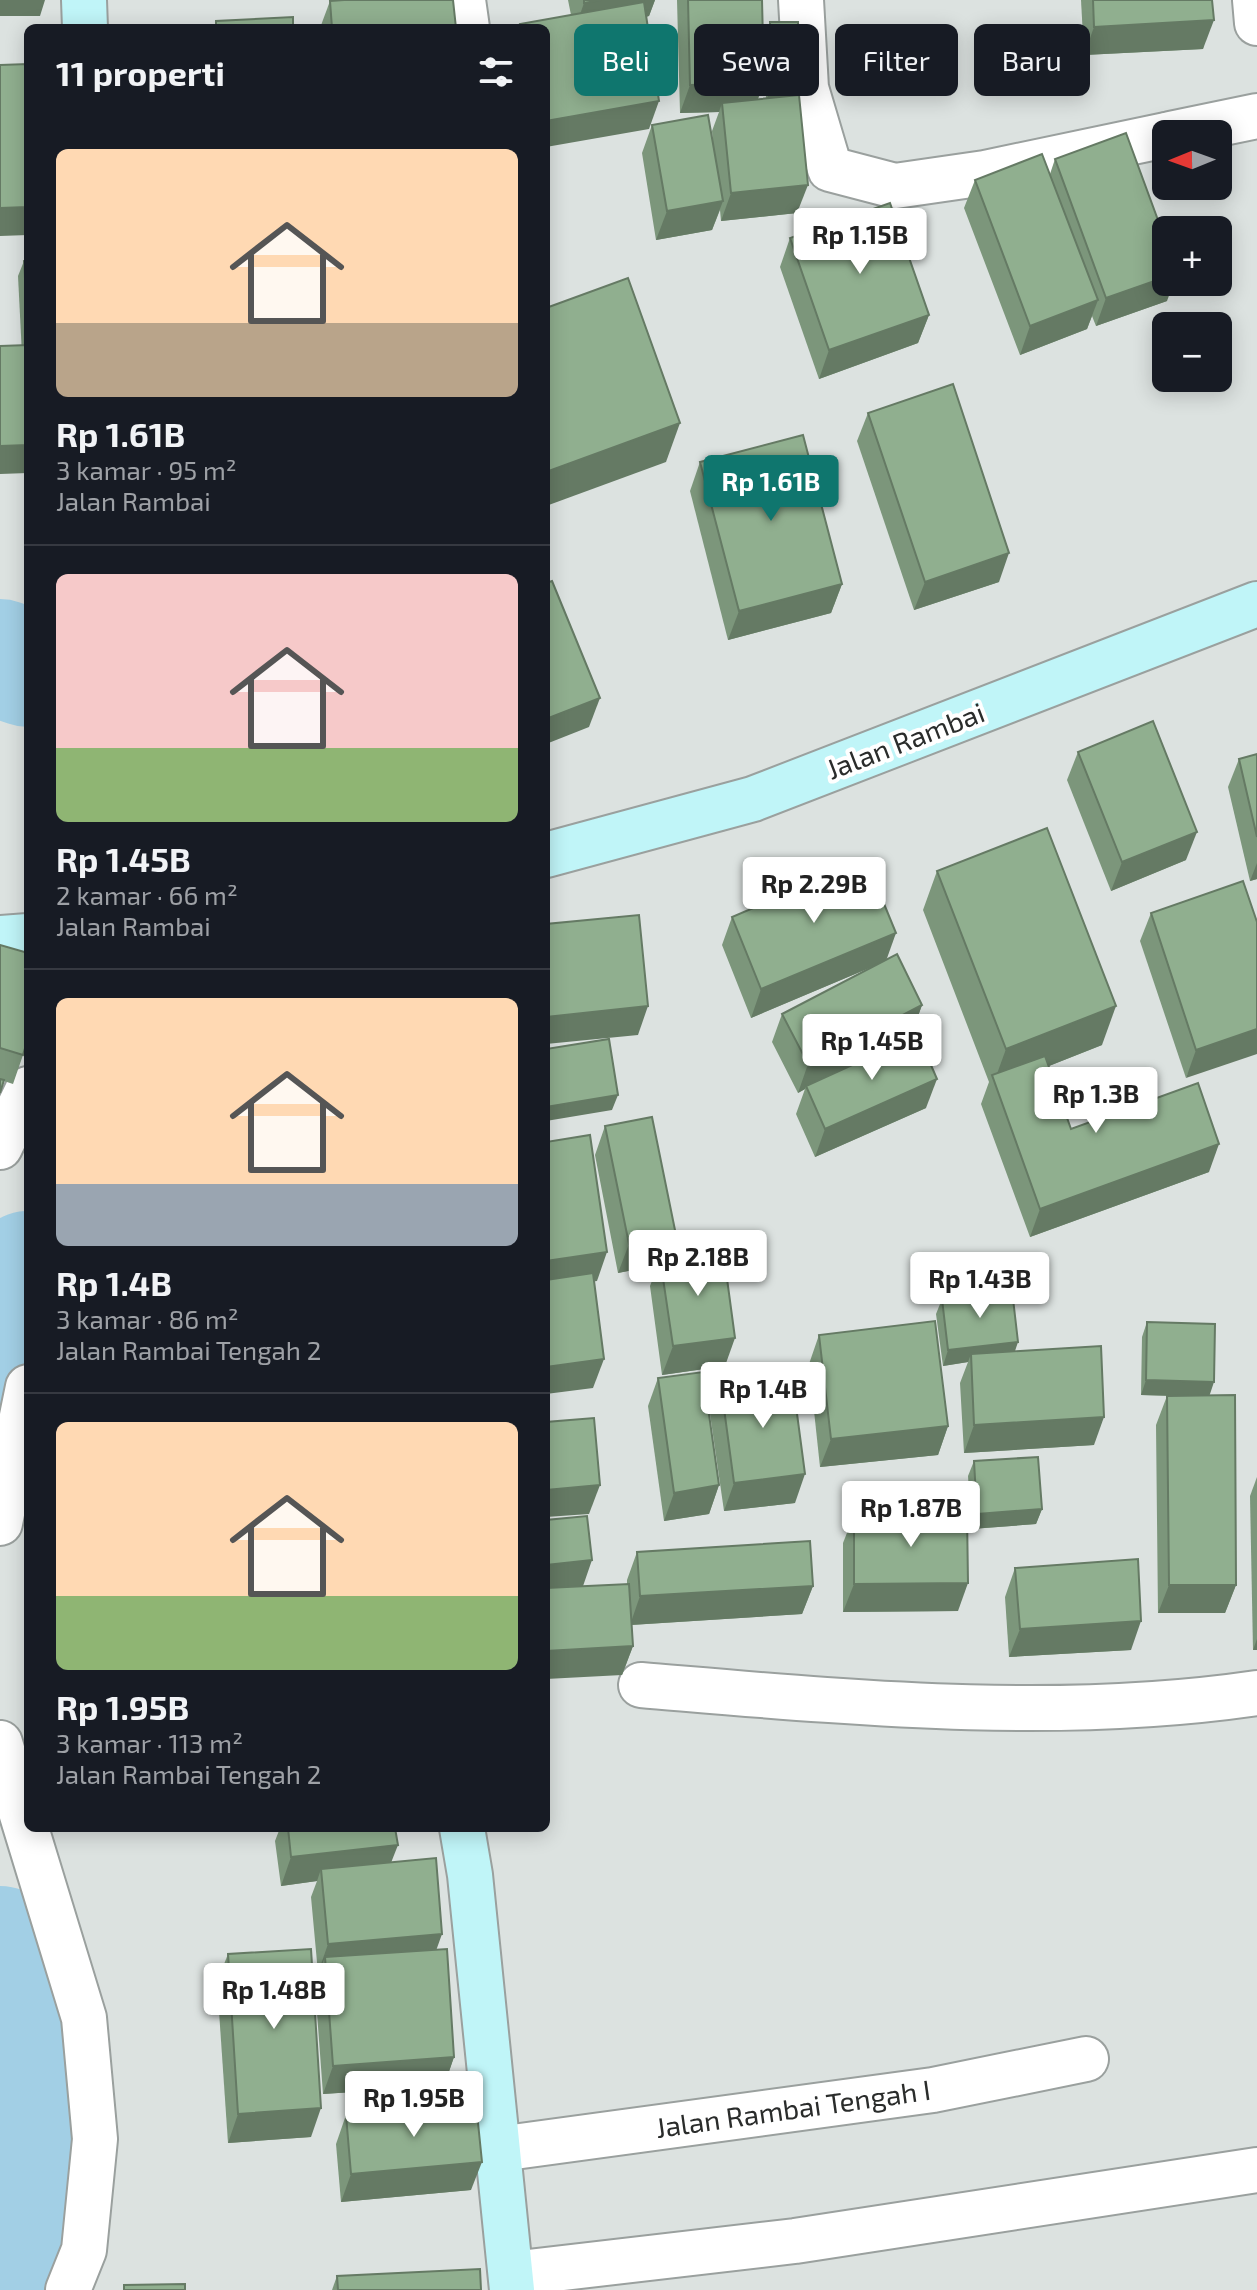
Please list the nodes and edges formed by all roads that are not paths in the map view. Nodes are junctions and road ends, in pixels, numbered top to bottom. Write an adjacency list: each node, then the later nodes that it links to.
1 (84, 0): 6 (street)
2 (463, 0): 7 (street)
3 (801, 0): 10 (street)
4 (1255, 0): 5 (street)
5 (1257, 23)
6 (85, 24)
7 (466, 24)
8 (1257, 116): 9 (street)
9 (1232, 121)
10 (1152, 137)
11 (1257, 604): 12 (street, Jalan Rambai)
12 (550, 854)
13 (24, 936): 14 (street)
14 (0, 938)
15 (24, 1097): 16 (street)
16 (0, 1147)
17 (24, 1406): 18 (street)
18 (0, 1523)
19 (641, 1685): 20 (street)
20 (1257, 1693)
21 (0, 1743): 22 (street)
22 (24, 1822)
23 (27, 1832): 29 (street)
24 (462, 1832): 26 (street)
25 (1086, 2059): 26 (street, Jalan Rambai Tengah I)
26 (499, 2149): 28 (street)
27 (1257, 2170): 28 (street)
28 (512, 2282)
29 (68, 2290)

